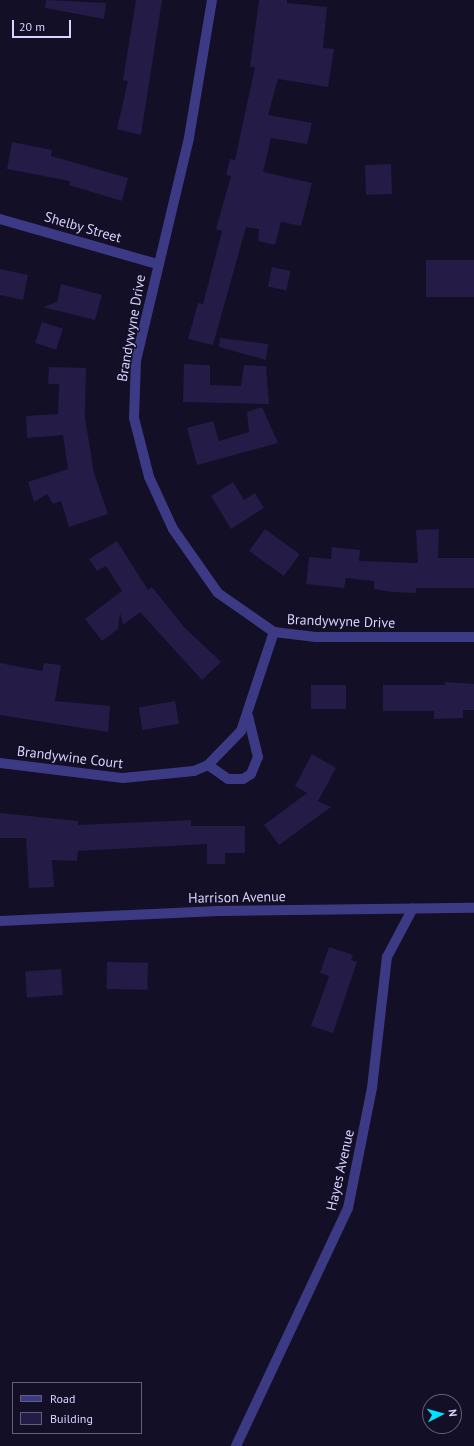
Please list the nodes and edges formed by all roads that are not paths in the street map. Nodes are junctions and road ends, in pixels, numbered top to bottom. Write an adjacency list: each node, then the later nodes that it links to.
1 (212, 0): 3 (street, Brandywyne Drive)
2 (0, 218): 3 (street, Shelby Street)
3 (157, 264): 4 (street, Brandywyne Drive)
4 (274, 632): 5 (street, Brandywyne Drive); 6 (street, Brandywine Court)
5 (474, 637)
6 (248, 716): 8 (street, Brandywine Court); 8 (street)
7 (0, 763): 8 (street, Brandywine Court)
8 (208, 765)
9 (413, 908): 10 (street, Harrison Avenue); 11 (street, Harrison Avenue); 12 (street, Hayes Avenue)
10 (474, 908)
11 (0, 921)
12 (236, 1446)

